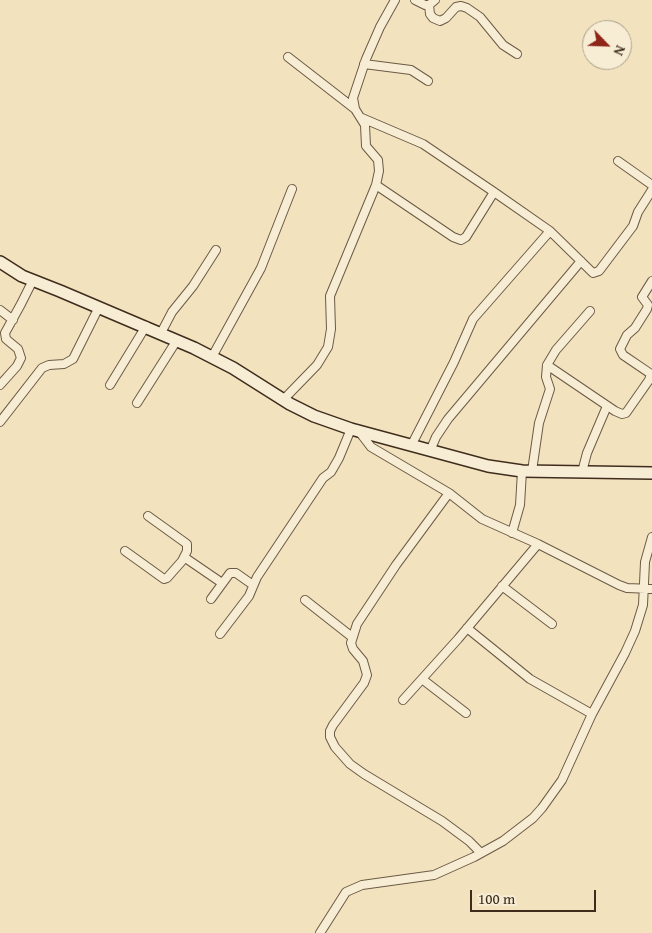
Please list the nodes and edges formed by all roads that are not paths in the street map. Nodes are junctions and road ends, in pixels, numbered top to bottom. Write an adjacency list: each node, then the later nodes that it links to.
1 (395, 0): 6 (street)
2 (415, 0): 3 (street)
3 (432, 2): 4 (street)
4 (517, 54)
5 (288, 57): 8 (street)
6 (364, 64): 7 (street); 8 (street)
7 (428, 81)
8 (355, 109): 9 (street)
9 (362, 118): 11 (street); 15 (street)
10 (618, 161): 12 (street)
11 (376, 185): 15 (street); 33 (street)
12 (652, 186)
13 (292, 189): 29 (street)
14 (652, 190): 18 (street)
15 (494, 192): 16 (street)
16 (550, 232): 18 (street); 38 (street)
17 (216, 250): 27 (street)
18 (581, 261): 39 (street)
19 (0, 262): 21 (main road)
20 (652, 281): 35 (street)
21 (29, 289): 22 (main road); 25 (street)
22 (99, 307): 26 (main road); 36 (street)
23 (0, 310): 25 (street)
24 (590, 311): 30 (street)
25 (13, 320): 31 (street)
26 (146, 326): 27 (main road); 32 (street)
27 (161, 333): 28 (main road)
28 (177, 340): 29 (main road); 34 (street)
29 (212, 357): 33 (main road)
30 (546, 366): 35 (street); 40 (street)
31 (0, 385)
32 (110, 385)
33 (284, 400): 37 (main road)
34 (137, 404)
35 (607, 406): 41 (street)
36 (0, 422)
37 (354, 429): 38 (main road); 43 (street); 51 (street)
38 (411, 446): 39 (main road)
39 (430, 451): 40 (main road)
40 (527, 471): 41 (main road); 45 (street)
41 (582, 472): 42 (main road)
42 (652, 473)
43 (449, 493): 45 (street); 59 (street)
44 (148, 516): 49 (street)
45 (512, 533): 47 (street)
46 (652, 537): 53 (street)
47 (538, 544): 52 (street); 53 (street)
48 (124, 551): 49 (street)
49 (184, 557): 50 (street)
50 (222, 583): 51 (street); 54 (street)
51 (254, 585): 58 (street)
52 (502, 586): 56 (street); 57 (street)
53 (648, 589): 63 (street)
54 (211, 599)
55 (305, 600): 59 (street)
56 (552, 624)
57 (467, 628): 60 (street); 63 (street)
58 (220, 634)
59 (352, 637): 64 (street)
60 (422, 679): 61 (street); 62 (street)
61 (404, 700)
62 (466, 713)
63 (592, 714): 64 (street)
64 (481, 853): 65 (street)
65 (320, 933)

